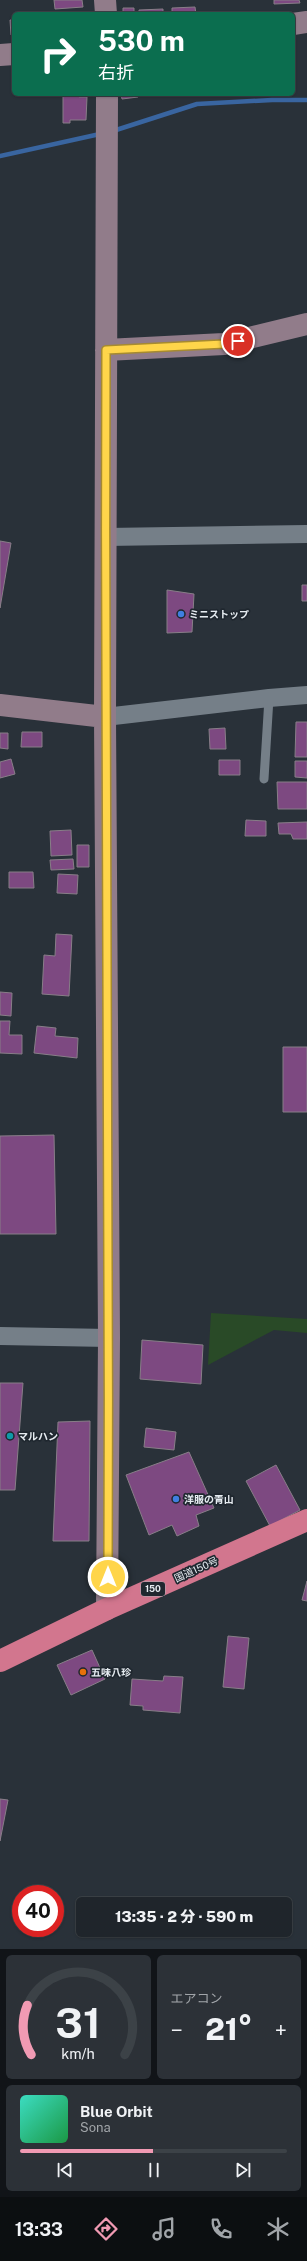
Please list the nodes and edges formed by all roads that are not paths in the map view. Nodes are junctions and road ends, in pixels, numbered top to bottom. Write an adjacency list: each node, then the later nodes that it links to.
1 (106, 0): 2 (street)
2 (106, 12)
3 (307, 22): 4 (street)
4 (295, 24)
5 (12, 54): 6 (street)
6 (0, 55)
7 (107, 96): 9 (street)
8 (307, 324): 9 (street)
9 (106, 350): 11 (street)
10 (307, 534): 11 (street)
11 (106, 537): 15 (street)
12 (307, 695): 13 (street)
13 (269, 698): 15 (street); 16 (lane)
14 (0, 705): 15 (street)
15 (105, 717): 18 (street)
16 (264, 780)
17 (0, 1336): 18 (street)
18 (109, 1338): 20 (street)
19 (307, 1520): 20 (highway, 国道150号 / 150)
20 (108, 1609): 21 (highway, 国道150号 / 150)
21 (0, 1661)

